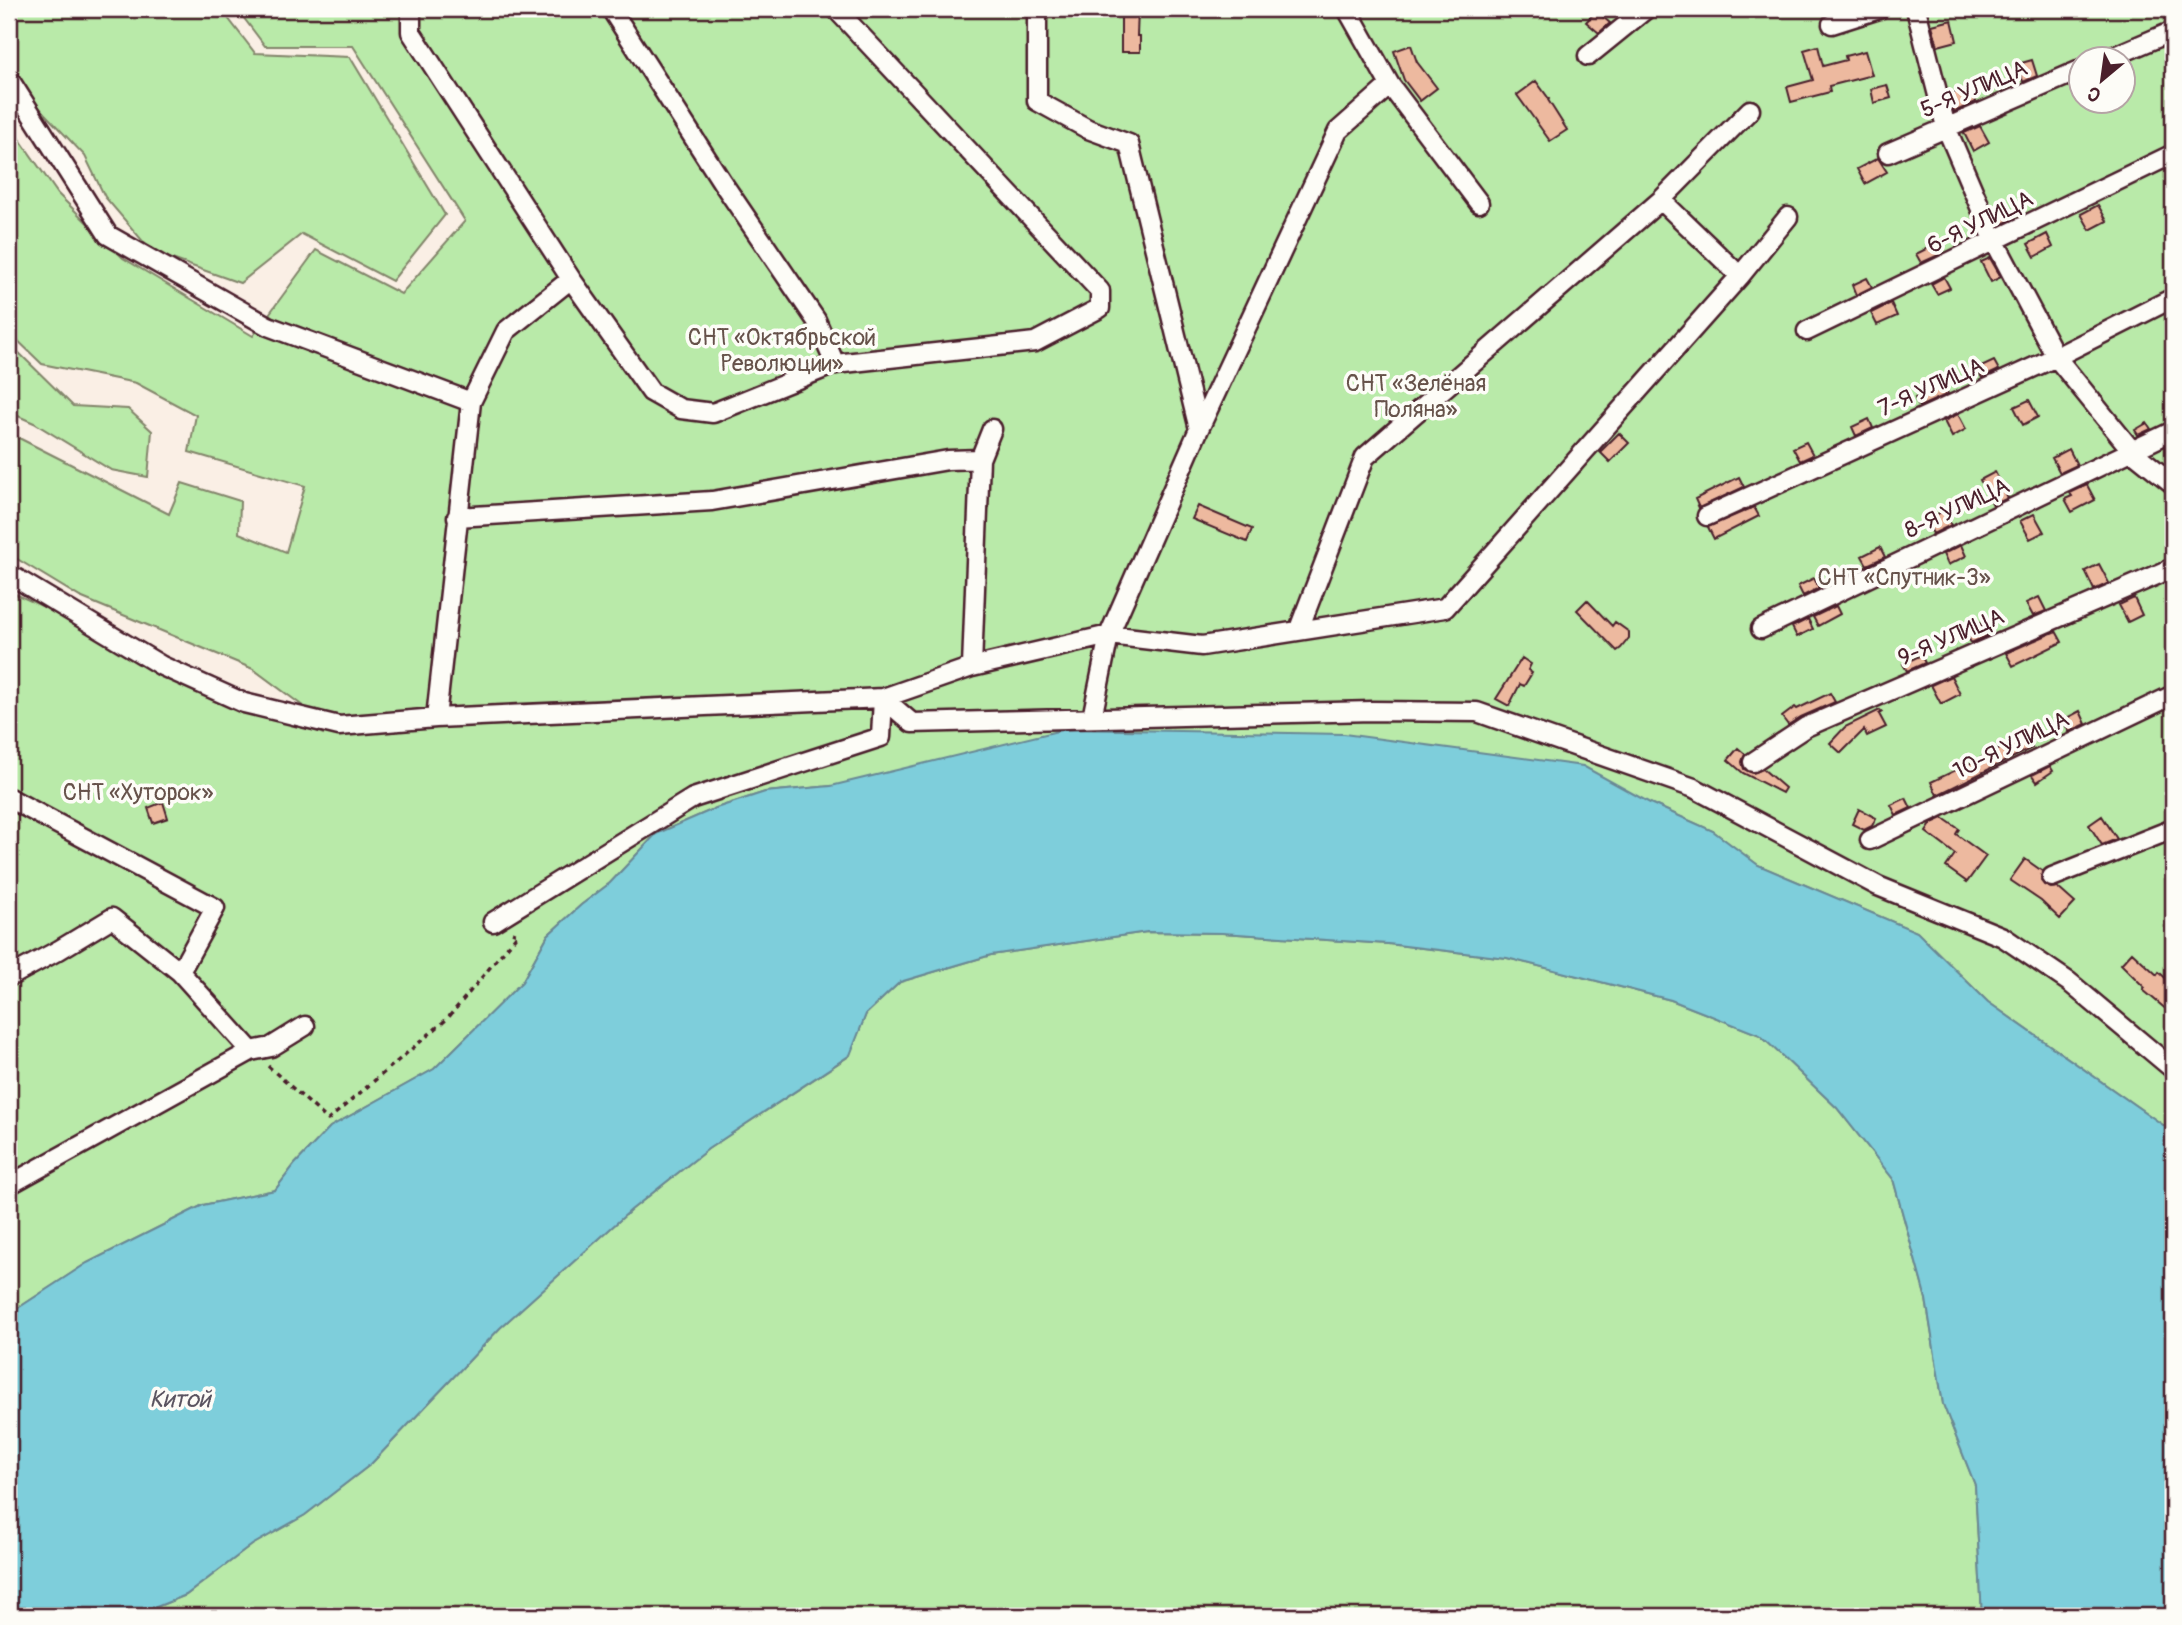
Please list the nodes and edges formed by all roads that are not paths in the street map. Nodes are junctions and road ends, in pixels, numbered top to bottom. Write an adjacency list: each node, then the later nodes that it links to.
1 (411, 9): 25 (street)
2 (611, 9): 29 (street)
3 (836, 9): 29 (street)
4 (1037, 9): 32 (street)
5 (1348, 9): 15 (street)
6 (1646, 9): 12 (street)
7 (1880, 9): 9 (street)
8 (1916, 9): 17 (street)
9 (1832, 24)
10 (2173, 31): 11 (street)
11 (2136, 47)
12 (1588, 56)
13 (2066, 76): 17 (street, 5-Я УЛИЦА)
14 (9, 79): 30 (street)
15 (1390, 85): 21 (street); 32 (street)
16 (1750, 110): 20 (street)
17 (1946, 127): 18 (street, 5-Я УЛИЦА); 23 (street)
18 (1888, 153)
19 (2173, 154): 23 (street, 6-Я УЛИЦА)
20 (1661, 200): 24 (street); 41 (street)
21 (1479, 203)
22 (1788, 217): 24 (street)
23 (1995, 242): 27 (street, 6-Я УЛИЦА); 28 (street)
24 (1740, 276): 41 (street)
25 (571, 279): 29 (street); 30 (street)
26 (2173, 298): 28 (street, 7-Я УЛИЦА)
27 (1807, 331)
28 (2056, 357): 34 (street); 37 (street, 7-Я УЛИЦА)
29 (835, 365)
30 (471, 402): 38 (street)
31 (992, 429): 35 (street)
32 (1199, 429): 43 (street)
33 (2173, 431): 34 (street, 8-Я УЛИЦА)
34 (2133, 452): 36 (street); 42 (street, 8-Я УЛИЦА)
35 (979, 459): 38 (street); 44 (street)
36 (2173, 484)
37 (1707, 516)
38 (457, 517): 47 (street)
39 (2173, 568): 49 (street, 9-Я УЛИЦА)
40 (9, 574): 47 (street)
41 (1298, 629): 43 (street)
42 (1761, 629)
43 (1109, 635): 44 (street); 48 (street)
44 (972, 667): 46 (street)
45 (2173, 695): 52 (street, 10-Я УЛИЦА)
46 (883, 698): 47 (street); 48 (street); 54 (street)
47 (436, 718)
48 (1092, 718): 59 (street)
49 (1753, 762)
50 (9, 799): 55 (street)
51 (2173, 829): 53 (street)
52 (1870, 840)
53 (2052, 877)
54 (493, 922)
55 (180, 972): 56 (street); 58 (street)
56 (9, 976)
57 (305, 1026): 58 (street)
58 (251, 1051): 60 (street)
59 (2173, 1069)
60 (9, 1185)

